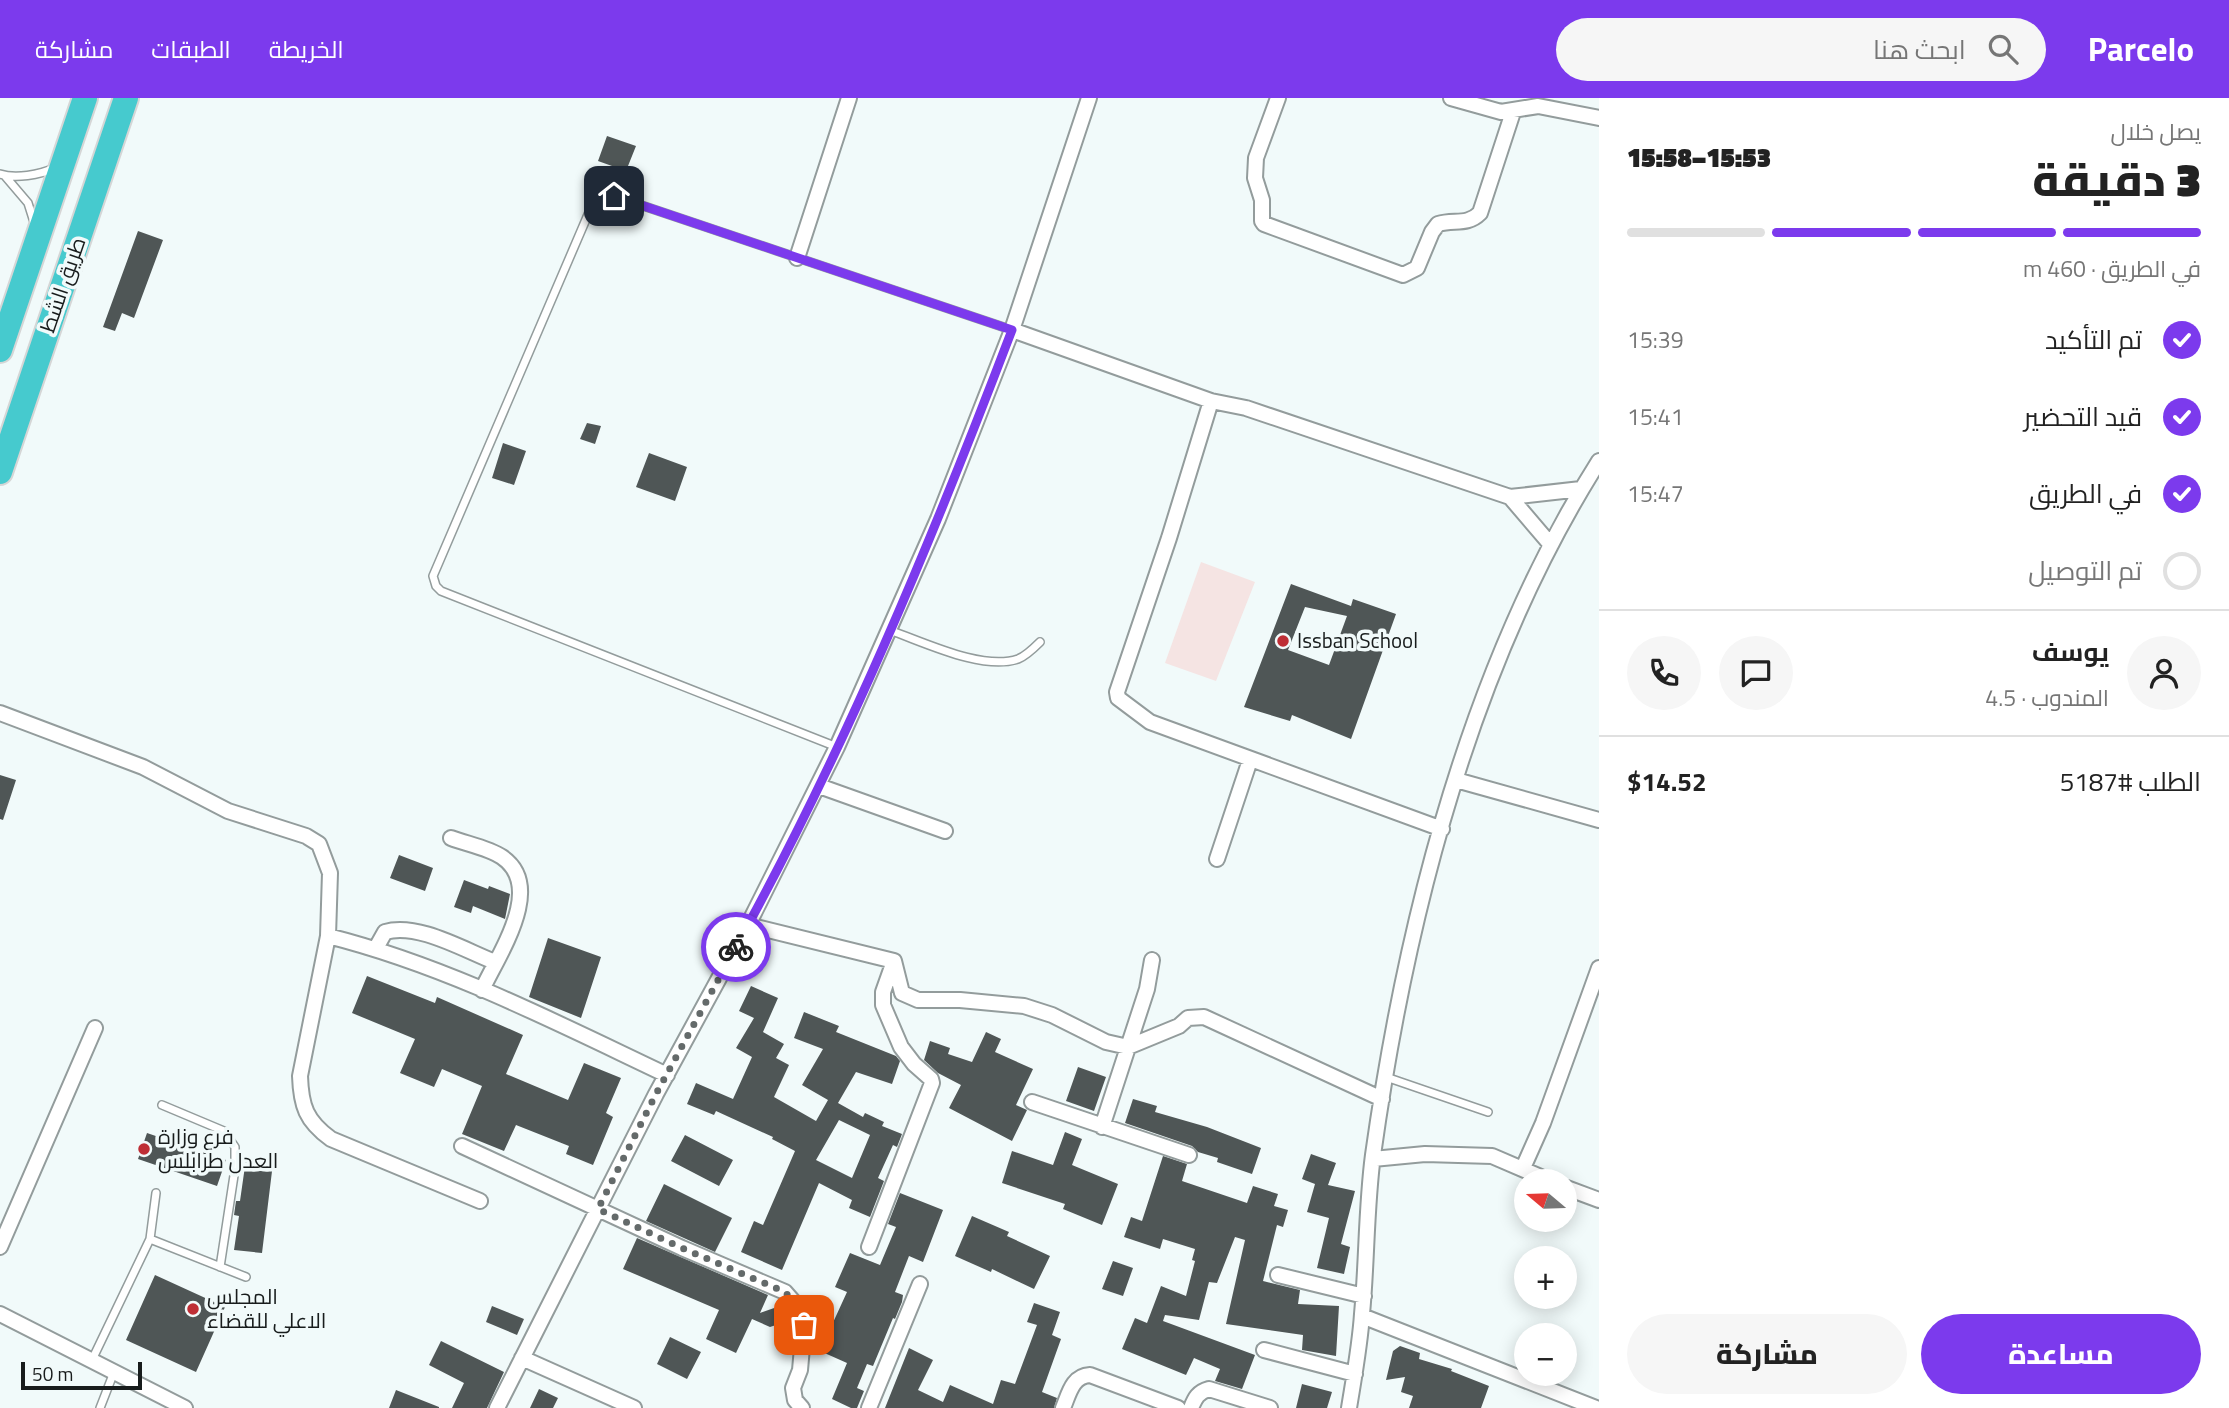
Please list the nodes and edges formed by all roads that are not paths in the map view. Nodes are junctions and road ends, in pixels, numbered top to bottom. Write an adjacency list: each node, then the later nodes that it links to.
1 (85, 98): 9 (highway, طريق الشط)
2 (126, 98): 17 (highway, طريق الشط)
3 (849, 98): 12 (street)
4 (1089, 98): 13 (street)
5 (1278, 98): 7 (street)
6 (1451, 98): 7 (street)
7 (1513, 112): 8 (street)
8 (1599, 118)
9 (65, 161): 10 (lane); 11 (highway, طريق الشط)
10 (3, 175): 11 (lane)
11 (37, 243): 14 (highway, طريق الشط)
12 (797, 258): 13 (lane); 24 (lane)
13 (1012, 330): 15 (street); 21 (street)
14 (0, 350)
15 (1211, 401): 19 (street); 25 (street)
16 (1599, 461): 18 (street)
17 (0, 472)
18 (1581, 489): 19 (street); 20 (street)
19 (1510, 496): 20 (street)
20 (1551, 545): 26 (street)
21 (890, 630): 22 (lane); 24 (street)
22 (1040, 642)
23 (0, 713): 34 (street)
24 (837, 747): 27 (street)
25 (1250, 760): 29 (street); 32 (street)
26 (1456, 780): 28 (street); 29 (street)
27 (819, 786): 30 (street); 33 (street)
28 (1599, 820)
29 (1442, 829): 44 (street)
30 (945, 831)
31 (451, 838): 38 (street)
32 (1217, 859)
33 (748, 925): 37 (street); 43 (street)
34 (328, 936): 35 (street); 57 (street)
35 (376, 948): 38 (street); 40 (street)
36 (1152, 960): 42 (street)
37 (894, 961): 42 (street); 61 (street)
38 (495, 962): 40 (street)
39 (1599, 968): 53 (street)
40 (482, 989): 43 (street)
41 (95, 1028): 60 (street)
42 (1128, 1047): 45 (street); 49 (street)
43 (667, 1075): 58 (street)
44 (1386, 1077): 45 (street); 48 (lane)
45 (1382, 1099): 52 (street)
46 (1032, 1102): 49 (street)
47 (162, 1105): 62 (lane)
48 (1489, 1112)
49 (1102, 1126): 51 (street)
50 (462, 1146): 58 (street)
51 (1189, 1155)
52 (1373, 1159): 53 (street); 66 (street)
53 (1523, 1168)
54 (1577, 1192): 56 (street)
55 (156, 1193): 59 (lane)
56 (1599, 1200)
57 (480, 1201)
58 (598, 1209): 70 (street); 78 (street)
59 (150, 1238): 62 (lane); 71 (lane)
60 (0, 1247)
61 (869, 1247)
62 (220, 1267): 64 (lane)
63 (1278, 1275): 66 (street)
64 (246, 1277)
65 (920, 1283): 79 (street)
66 (1364, 1296): 68 (street)
67 (0, 1314): 71 (street)
68 (1362, 1316): 73 (street); 85 (street)
69 (1264, 1350): 73 (street)
70 (522, 1357): 76 (street); 77 (street)
71 (92, 1360): 72 (street)
72 (114, 1372): 74 (lane); 75 (street)
73 (1355, 1374): 84 (street)
74 (100, 1408)
75 (184, 1408)
76 (496, 1408)
77 (634, 1408)
78 (802, 1408)
79 (869, 1408)
80 (1063, 1408): 81 (street)
81 (1178, 1408)
82 (1191, 1408): 83 (street)
83 (1270, 1408)
84 (1349, 1408)
85 (1596, 1408)

